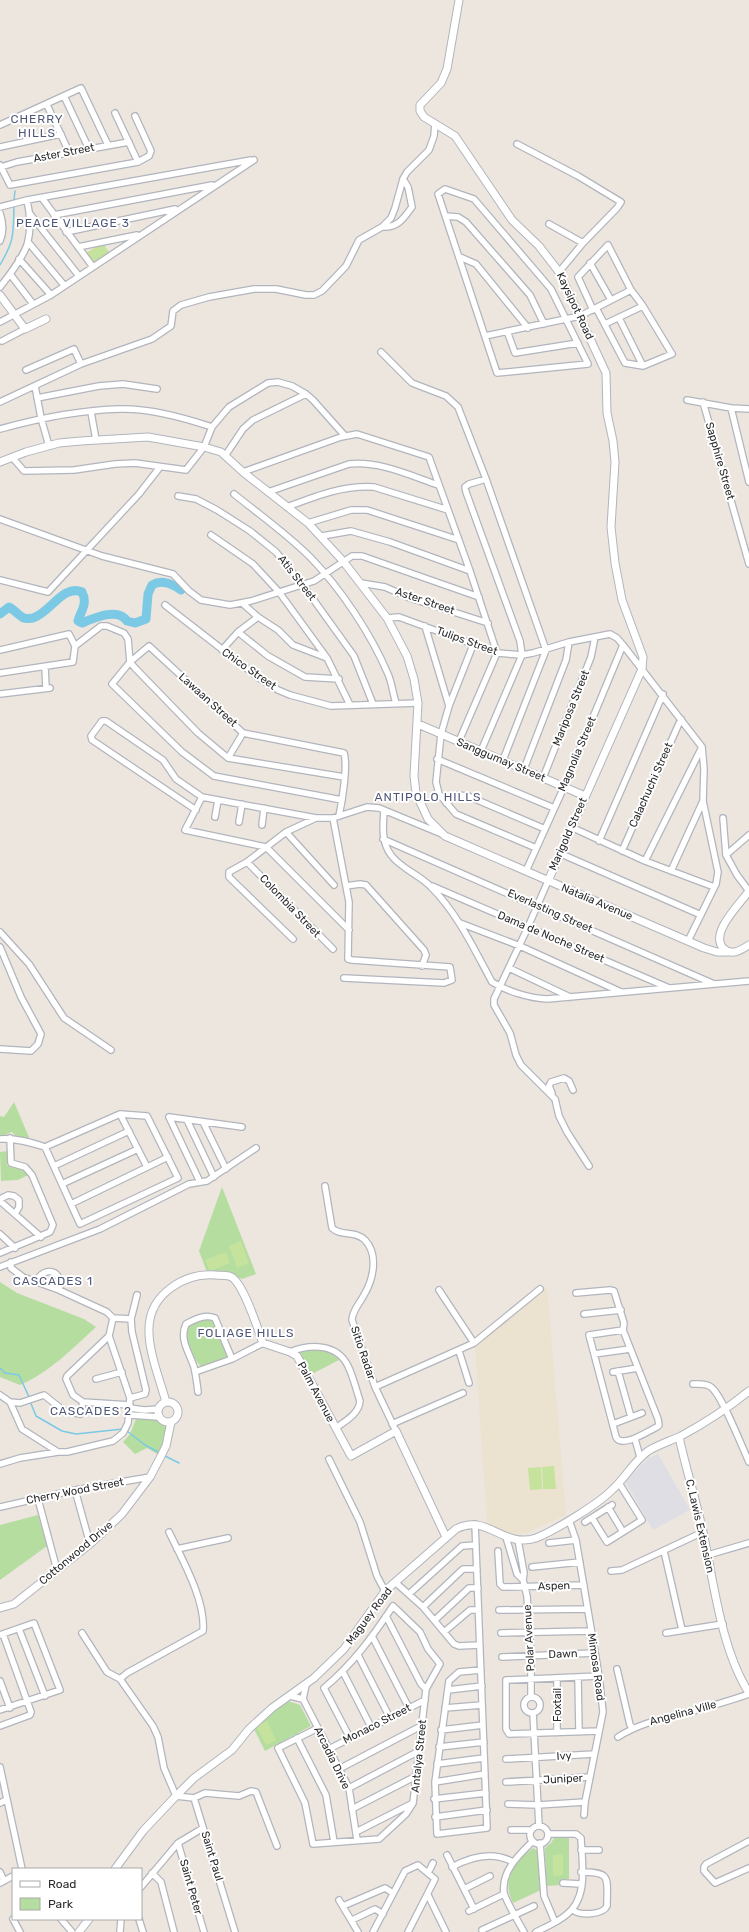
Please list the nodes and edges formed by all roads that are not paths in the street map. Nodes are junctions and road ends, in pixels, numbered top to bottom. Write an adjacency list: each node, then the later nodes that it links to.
1 (459, 0): 6 (street, Kaysipot Road)
2 (64, 96): 3 (street); 11 (street); 13 (street)
3 (47, 104): 7 (street); 8 (street)
4 (115, 113): 9 (street)
5 (134, 116): 15 (street)
6 (435, 124): 17 (street); 39 (street, Kaysipot Road)
7 (0, 125)
8 (61, 134): 12 (street); 14 (street)
9 (129, 142): 11 (street, Aster Street); 15 (street)
10 (517, 144): 33 (street)
11 (108, 145): 13 (street, Aster Street)
12 (0, 147)
13 (89, 148): 14 (street, Aster Street)
14 (69, 152): 16 (street, Aster Street)
15 (138, 162): 16 (street)
16 (0, 166)
17 (403, 179): 28 (street); 28 (street)
18 (216, 184): 19 (street); 22 (street); 25 (street)
19 (42, 198): 20 (street); 25 (street)
20 (27, 200): 21 (street); 24 (street)
21 (0, 207)
22 (178, 209): 29 (street); 30 (street)
23 (0, 212): 31 (street)
24 (30, 214): 32 (street); 41 (street)
25 (54, 215): 29 (street)
26 (446, 216): 35 (street); 55 (street); 57 (street)
27 (549, 224): 33 (street)
28 (382, 227): 66 (street)
29 (66, 232): 34 (street)
30 (141, 234): 34 (street); 38 (street)
31 (0, 241)
32 (28, 242): 36 (street); 42 (street)
33 (583, 243): 39 (street)
34 (78, 247): 38 (street)
35 (460, 257): 59 (street); 62 (street)
36 (19, 259): 40 (street); 46 (street)
37 (590, 263): 44 (street); 47 (street); 50 (street)
38 (92, 267): 41 (street)
39 (559, 272): 52 (street, Kaysipot Road)
40 (10, 274): 43 (street); 48 (street)
41 (78, 276): 42 (street)
42 (64, 285): 46 (street)
43 (0, 287)
44 (631, 290): 47 (street); 49 (street)
45 (0, 294): 51 (street)
46 (51, 295): 48 (street)
47 (611, 300): 50 (street)
48 (33, 304): 51 (street)
49 (643, 306): 54 (street); 67 (street)
50 (595, 309): 52 (street); 58 (street)
51 (15, 313): 56 (street); 60 (street)
52 (580, 316): 55 (street); 136 (street, Kaysipot Road)
53 (46, 318): 60 (street)
54 (619, 318): 58 (street); 67 (street)
55 (567, 320): 57 (street); 64 (street)
56 (0, 322)
57 (544, 324): 59 (street)
58 (605, 324): 67 (street)
59 (528, 328): 61 (street)
60 (25, 329): 63 (street)
61 (507, 331): 62 (street); 64 (street)
62 (485, 336): 64 (street)
63 (2, 341)
64 (578, 344)
65 (381, 352): 91 (street)
66 (81, 364): 68 (street); 69 (street)
67 (643, 366)
68 (26, 370)
69 (35, 386): 72 (street); 74 (street)
70 (157, 388): 72 (street)
71 (306, 394): 80 (street); 82 (street); 86 (street)
72 (37, 398): 79 (street)
73 (687, 400): 75 (street)
74 (0, 402)
75 (703, 402): 76 (street, Sapphire Street); 103 (street, Sapphire Street)
76 (731, 408): 77 (street, Sapphire Street); 92 (street)
77 (749, 409)
78 (91, 412): 79 (street); 80 (street); 83 (street)
79 (41, 418): 81 (street); 84 (street)
80 (212, 427): 85 (street)
81 (0, 429)
82 (345, 436): 90 (street); 93 (street)
83 (96, 440): 84 (street, Natalia Avenue); 85 (street, Natalia Avenue)
84 (49, 446): 87 (street, Natalia Avenue)
85 (204, 447): 86 (street, Natalia Avenue); 89 (street)
86 (225, 456): 90 (street, Natalia Avenue)
87 (12, 457): 88 (street, Natalia Avenue); 89 (street)
88 (0, 462)
89 (160, 467): 106 (street)
90 (243, 472): 94 (street, Natalia Avenue)
91 (486, 479): 130 (street); 132 (street)
92 (749, 482)
93 (438, 485): 94 (street); 98 (street)
94 (268, 492): 97 (street, Natalia Avenue)
95 (234, 494): 110 (street)
96 (178, 496): 113 (street, Atis Street)
97 (287, 507): 98 (street); 100 (street, Natalia Avenue)
98 (448, 510): 104 (street)
99 (0, 519): 106 (street)
100 (308, 523): 102 (street, Natalia Avenue); 104 (street)
101 (211, 534): 114 (street)
102 (322, 536): 107 (street, Natalia Avenue); 109 (street)
103 (742, 538): 105 (street); 108 (street, Sapphire Street)
104 (459, 540): 109 (street)
105 (749, 540)
106 (86, 550): 111 (street); 116 (street)
107 (343, 561): 110 (street); 112 (street, Natalia Avenue); 115 (street)
108 (749, 564)
109 (470, 571): 115 (street)
110 (325, 575): 113 (street); 141 (street)
111 (0, 580)
112 (361, 583): 119 (street, Natalia Avenue); 120 (street, Aster Street)
113 (303, 584): 114 (street); 143 (street, Atis Street)
114 (278, 592): 116 (street); 133 (street)
115 (479, 597): 120 (street)
116 (242, 603): 118 (street)
117 (165, 605): 129 (street, Chico Street)
118 (258, 617): 122 (street); 133 (street)
119 (387, 618): 121 (street, Tulips Street); 142 (street, Natalia Avenue)
120 (488, 623): 131 (street)
121 (425, 626): 125 (street, Tulips Street); 145 (street)
122 (238, 632): 129 (street); 138 (street)
123 (595, 637): 124 (street, Tulips Street); 126 (street, Tulips Street); 158 (street, Mariposa Street)
124 (570, 642): 130 (street, Tulips Street); 156 (street)
125 (473, 645): 131 (street, Tulips Street); 145 (street)
126 (623, 645): 136 (street); 159 (street, Magnolia Street)
127 (75, 646): 128 (street); 134 (street); 135 (street)
128 (0, 650)
129 (222, 650): 144 (street, Chico Street)
130 (546, 650): 132 (street, Tulips Street); 155 (street)
131 (497, 653): 132 (street, Tulips Street); 150 (street)
132 (522, 655): 152 (street)
133 (327, 658): 138 (street)
134 (130, 662): 148 (street, Lawaan Street); 153 (street); 163 (street)
135 (45, 667): 137 (street); 139 (street)
136 (642, 668): 140 (street); 160 (street, Marigold Street)
137 (0, 673)
138 (339, 679): 144 (street)
139 (0, 694)
140 (663, 694): 146 (street); 184 (street)
141 (396, 703): 142 (street, Chico Street); 143 (street, Chico Street)
142 (418, 703): 147 (street, Natalia Avenue)
143 (373, 704): 144 (street, Chico Street)
144 (350, 705)
145 (449, 706): 149 (street)
146 (681, 719): 151 (street); 187 (street, Calachuchi Street)
147 (418, 724): 149 (street, Sanggumay Street); 182 (street, Natalia Avenue)
148 (243, 733): 153 (street); 157 (street, Lawaan Street)
149 (441, 734): 150 (street, Sanggumay Street); 154 (street)
150 (459, 742): 152 (street, Sanggumay Street)
151 (702, 747): 164 (street); 190 (street)
152 (481, 751): 155 (street, Sanggumay Street)
153 (228, 758): 157 (street)
154 (437, 759): 165 (street); 168 (street)
155 (503, 760): 156 (street, Sanggumay Street)
156 (524, 769): 158 (street, Sanggumay Street)
157 (344, 777): 163 (street)
158 (543, 778): 159 (street, Sanggumay Street)
159 (564, 787): 160 (street, Sanggumay Street); 168 (street, Magnolia Street)
160 (585, 796): 178 (street, Marigold Street)
161 (202, 797): 162 (street); 169 (street); 169 (street)
162 (218, 800): 166 (street); 172 (street)
163 (342, 800): 171 (street)
164 (703, 801): 193 (street); 198 (street)
165 (446, 803): 179 (street); 186 (street)
166 (242, 804): 167 (street); 176 (street)
167 (264, 808): 173 (street); 177 (street)
168 (554, 808): 179 (street, Magnolia Street)
169 (196, 810): 185 (street)
170 (384, 811): 171 (street); 182 (street); 183 (street)
171 (339, 816): 174 (street)
172 (215, 817)
173 (316, 818): 174 (street); 180 (street)
174 (333, 818): 197 (street)
175 (723, 818): 189 (street)
176 (239, 822)
177 (262, 825)
178 (571, 827): 184 (street); 188 (street, Marigold Street)
179 (545, 829): 186 (street, Magnolia Street)
180 (286, 832): 185 (street); 195 (street)
181 (749, 835): 189 (street)
182 (446, 836): 192 (street, Natalia Avenue)
183 (384, 839): 196 (street); 200 (street, Everlasting Street)
184 (600, 841): 187 (street)
185 (266, 847): 191 (street); 204 (street)
186 (536, 848): 192 (street, Magnolia Street)
187 (622, 851): 190 (street)
188 (560, 853): 194 (street, Marigold Street); 201 (street)
189 (726, 855): 199 (street)
190 (646, 861): 193 (street)
191 (248, 862): 206 (street); 211 (street, Colombia Street)
192 (526, 871): 194 (street, Natalia Avenue)
193 (671, 871): 198 (street)
194 (548, 881): 200 (street, Marigold Street); 207 (street, Natalia Avenue)
195 (334, 885)
196 (430, 885): 202 (street); 203 (street, Dama de Noche Street)
197 (346, 886): 204 (street); 213 (street)
198 (714, 887): 201 (street)
199 (749, 891): 212 (street)
200 (538, 905): 203 (street, Marigold Street); 217 (street, Everlasting Street)
201 (701, 915): 207 (street)
202 (460, 923): 209 (street); 218 (street)
203 (528, 927): 209 (street, Marigold Street); 219 (street, Dama de Noche Street)
204 (349, 930): 213 (street)
205 (0, 932): 223 (street)
206 (293, 939)
207 (688, 941): 212 (street, Natalia Avenue)
208 (749, 945): 212 (street)
209 (520, 946): 214 (street, Marigold Street); 220 (street)
210 (0, 947): 222 (street)
211 (333, 949)
212 (728, 952)
213 (422, 966): 215 (street)
214 (509, 968): 218 (street, Marigold Street); 221 (street)
215 (344, 978)
216 (749, 981): 217 (street)
217 (716, 985): 219 (street)
218 (501, 987): 221 (street); 225 (street, Marigold Street)
219 (671, 989): 220 (street)
220 (621, 992): 221 (street)
221 (572, 998)
222 (0, 1049)
223 (111, 1050)
224 (573, 1090): 225 (street)
225 (555, 1099): 238 (street)
226 (120, 1114): 230 (street); 233 (street); 236 (street)
227 (187, 1120): 228 (street); 241 (street); 242 (street)
228 (203, 1122): 229 (street); 240 (street)
229 (242, 1127)
230 (129, 1130): 235 (street); 237 (street)
231 (10, 1138): 232 (street); 233 (street); 249 (street)
232 (0, 1139)
233 (45, 1147): 237 (street)
234 (256, 1148): 240 (street)
235 (138, 1149): 239 (street); 243 (street)
236 (168, 1157): 239 (street); 246 (street)
237 (54, 1166): 243 (street)
238 (589, 1166)
239 (148, 1167): 246 (street)
240 (226, 1169): 241 (street)
241 (214, 1177): 242 (street)
242 (200, 1182): 252 (street)
243 (62, 1184): 246 (street)
244 (325, 1186): 279 (street, Sitio Radar)
245 (0, 1200): 247 (street); 247 (street)
246 (71, 1204)
247 (15, 1214): 249 (street)
248 (0, 1234): 250 (street)
249 (41, 1237): 250 (street)
250 (15, 1248): 251 (street)
251 (0, 1253)
252 (11, 1262): 253 (street); 254 (street)
253 (0, 1266)
254 (36, 1282): 256 (street); 256 (street)
255 (540, 1289): 267 (street)
256 (59, 1290): 262 (street)
257 (438, 1290): 267 (street)
258 (576, 1293): 260 (street)
259 (138, 1295): 263 (street)
260 (621, 1310): 261 (street); 264 (street)
261 (584, 1314)
262 (113, 1318): 263 (street); 265 (street)
263 (131, 1319): 284 (street)
264 (623, 1330): 268 (street); 271 (street)
265 (110, 1336): 274 (street); 286 (street)
266 (263, 1343): 270 (street, Palm Avenue); 272 (street); 287 (street)
267 (474, 1343): 269 (street)
268 (630, 1349): 271 (street); 273 (street)
269 (459, 1350): 277 (street); 279 (street)
270 (290, 1352): 297 (street, Palm Avenue); 297 (street)
271 (594, 1354): 296 (street)
272 (232, 1359): 275 (street); 275 (street)
273 (638, 1368): 293 (street); 300 (street)
274 (122, 1372): 276 (street); 284 (street)
275 (195, 1372): 281 (street)
276 (96, 1379)
277 (469, 1383)
278 (693, 1384): 289 (street)
279 (375, 1387): 295 (street, Sitio Radar)
280 (749, 1391): 289 (street)
281 (198, 1392)
282 (463, 1393): 295 (street)
283 (0, 1395): 285 (street)
284 (130, 1398): 288 (street)
285 (10, 1402): 286 (street); 301 (street)
286 (83, 1402): 288 (street)
287 (166, 1402): 290 (street); 294 (street)
288 (130, 1406): 290 (street); 292 (street)
289 (725, 1409): 299 (street); 304 (street)
290 (159, 1413): 292 (street); 294 (street)
291 (642, 1413): 293 (street)
292 (130, 1415): 301 (street)
293 (631, 1417): 296 (street)
294 (171, 1422): 306 (street, Cottonwood Drive)
295 (392, 1424): 298 (street, Sitio Radar)
296 (613, 1424): 300 (street)
297 (336, 1428): 298 (street, Palm Avenue)
298 (396, 1431): 318 (street, Sitio Radar)
299 (679, 1437): 302 (street); 317 (street, C. Lawis Extension)
300 (635, 1438): 302 (street)
301 (58, 1452): 305 (street)
302 (640, 1457): 307 (street)
303 (329, 1459): 341 (street)
304 (749, 1462)
305 (0, 1464)
306 (150, 1477): 308 (street, Cherry Wood Street); 325 (street, Cottonwood Drive)
307 (619, 1483): 312 (street); 316 (street)
308 (75, 1490): 309 (street, Cherry Wood Street); 325 (street)
309 (38, 1499): 310 (street, Cherry Wood Street); 334 (street)
310 (0, 1507)
311 (592, 1518): 313 (street); 316 (street); 316 (street)
312 (569, 1520): 321 (street); 322 (street, Mimosa Road)
313 (585, 1522)
314 (475, 1524): 318 (street, Maguey Road); 319 (street); 326 (street)
315 (170, 1532): 327 (street)
316 (623, 1532)
317 (703, 1532): 329 (street); 330 (street, C. Lawis Extension)
318 (446, 1537): 337 (street, Maguey Road)
319 (506, 1537): 321 (street); 336 (street, Polar Avenue)
320 (228, 1538): 327 (street)
321 (518, 1540): 336 (street, Polar Avenue)
322 (576, 1540): 323 (street); 331 (street, Mimosa Road)
323 (548, 1543)
324 (749, 1543): 330 (street)
325 (90, 1544): 334 (street, Cottonwood Drive)
326 (476, 1544): 333 (street); 342 (street)
327 (177, 1549): 373 (street)
328 (498, 1551): 339 (street, Aspen)
329 (664, 1551): 335 (street); 353 (street)
330 (708, 1555): 351 (street, C. Lawis Extension)
331 (580, 1562): 332 (street); 338 (street, Mimosa Road)
332 (532, 1567)
333 (477, 1569): 340 (street); 343 (street)
334 (57, 1570): 344 (street, Cottonwood Drive)
335 (611, 1571)
336 (523, 1580): 339 (street, Polar Avenue)
337 (395, 1582): 341 (street, Maguey Road); 342 (street)
338 (584, 1585): 339 (street, Aspen); 345 (street, Mimosa Road)
339 (525, 1587): 348 (street, Polar Avenue)
340 (478, 1588): 346 (street); 350 (street)
341 (385, 1591): 376 (street, Maguey Road)
342 (409, 1594): 343 (street)
343 (423, 1607): 350 (street)
344 (0, 1608)
345 (587, 1609): 348 (street); 354 (street, Mimosa Road)
346 (478, 1610): 355 (street); 362 (street)
347 (499, 1610): 348 (street)
348 (528, 1610): 356 (street, Polar Avenue)
349 (386, 1616): 361 (street); 378 (street); 378 (street, Antalya Street)
350 (435, 1620): 355 (street)
351 (723, 1624): 353 (street); 380 (street, C. Lawis Extension)
352 (20, 1629): 360 (street); 381 (street); 381 (street)
353 (682, 1630): 359 (street)
354 (591, 1631): 356 (street); 363 (street, Mimosa Road)
355 (444, 1632): 362 (street)
356 (530, 1632): 358 (street); 365 (street, Polar Avenue)
357 (82, 1633): 373 (street)
358 (501, 1633)
359 (666, 1633)
360 (2, 1635): 386 (street)
361 (372, 1636): 364 (street); 389 (street)
362 (480, 1645): 368 (street)
363 (595, 1653): 365 (street, Dawn); 370 (street, Mimosa Road)
364 (358, 1655): 369 (street); 393 (street)
365 (531, 1655): 366 (street, Dawn); 374 (street, Polar Avenue)
366 (502, 1656)
367 (616, 1669): 399 (street)
368 (481, 1670): 377 (street); 379 (street)
369 (343, 1672): 397 (street); 407 (street)
370 (598, 1676): 371 (street); 401 (street, Mimosa Road)
371 (578, 1677): 372 (street); 402 (street)
372 (557, 1678): 374 (street); 403 (street, Foxtail)
373 (120, 1679): 427 (street)
374 (531, 1679): 383 (street, Polar Avenue); 404 (street)
375 (0, 1681): 388 (street)
376 (306, 1685): 382 (street, Maguey Road); 384 (street)
377 (482, 1686): 379 (street); 387 (street)
378 (426, 1689): 385 (street, Antalya Street)
379 (448, 1690): 390 (street)
380 (749, 1693): 399 (street, Angelina Ville)
381 (45, 1696): 386 (street)
382 (290, 1696): 384 (street); 427 (street, Maguey Road)
383 (531, 1697): 392 (street); 392 (street)
384 (304, 1700): 398 (street, Arcadia Drive)
385 (425, 1700): 389 (street, Monaco Street); 396 (street, Antalya Street)
386 (27, 1702): 388 (street); 395 (street)
387 (482, 1705): 390 (street); 394 (street)
388 (10, 1708): 391 (street)
389 (409, 1708): 393 (street, Monaco Street)
390 (445, 1708): 400 (street)
391 (0, 1710)
392 (532, 1714): 404 (street)
393 (390, 1718): 397 (street, Monaco Street)
394 (483, 1725): 400 (street); 408 (street)
395 (0, 1726)
396 (421, 1726): 411 (street, Antalya Street); 418 (street)
397 (371, 1727): 407 (street, Monaco Street)
398 (318, 1728): 406 (street, Antalya Street); 410 (street, Arcadia Drive)
399 (633, 1728): 405 (street, Angelina Ville)
400 (441, 1730): 409 (street)
401 (599, 1731): 402 (street); 412 (street, Mimosa Road)
402 (579, 1732): 403 (street)
403 (557, 1733): 404 (street)
404 (534, 1734): 414 (street)
405 (618, 1737)
406 (297, 1738): 448 (street); 448 (street, Antalya Street)
407 (350, 1738): 410 (street, Monaco Street)
408 (484, 1742): 409 (street); 413 (street)
409 (439, 1747): 416 (street)
410 (329, 1749): 418 (street, Arcadia Drive)
411 (419, 1751): 420 (street, Antalya Street); 425 (street)
412 (594, 1754): 414 (street, Ivy); 421 (street, Mimosa Road)
413 (484, 1758): 416 (street); 419 (street)
414 (535, 1758): 415 (street, Ivy); 422 (street)
415 (506, 1759)
416 (437, 1764): 423 (street)
417 (0, 1767): 430 (street)
418 (339, 1769): 425 (street, Arcadia Drive)
419 (485, 1774): 423 (street); 426 (street)
420 (416, 1776): 432 (street, Antalya Street); 435 (street)
421 (590, 1777): 422 (street, Juniper); 431 (street, Mimosa Road)
422 (536, 1781): 424 (street, Juniper); 434 (street)
423 (435, 1782): 429 (street)
424 (506, 1782)
425 (349, 1788): 435 (street, Arcadia Drive)
426 (486, 1793): 429 (street); 436 (street)
427 (176, 1796): 428 (street); 459 (street, Maguey Road)
428 (194, 1798): 440 (street, Saint Paul); 451 (street)
429 (434, 1800): 438 (street)
430 (3, 1802): 458 (street)
431 (585, 1802): 434 (street); 437 (street, Mimosa Road)
432 (413, 1803): 443 (street); 445 (street, Antalya Street)
433 (508, 1804): 434 (street)
434 (538, 1805): 439 (street)
435 (352, 1809): 443 (street, Arcadia Drive)
436 (487, 1810): 438 (street); 438 (street)
437 (584, 1815)
438 (435, 1817)
439 (539, 1826): 442 (street); 444 (street)
440 (203, 1828): 449 (street); 496 (street, Saint Paul)
441 (511, 1830): 442 (street)
442 (532, 1830): 446 (street)
443 (356, 1832): 445 (street, Arcadia Drive)
444 (548, 1834): 450 (street); 452 (street)
445 (357, 1840): 448 (street, Antalya Street)
446 (533, 1841): 450 (street); 455 (street)
447 (749, 1841): 460 (street)
448 (334, 1842)
449 (178, 1843): 463 (street); 495 (street, Saint Peter)
450 (540, 1843): 487 (street)
451 (277, 1846)
452 (581, 1850): 453 (street); 462 (street)
453 (599, 1850)
454 (447, 1855): 457 (street)
455 (513, 1862): 457 (street); 473 (street)
456 (433, 1863): 464 (street)
457 (452, 1867): 471 (street)
458 (22, 1868)
459 (116, 1868)
460 (749, 1868)
461 (0, 1872): 467 (street)
462 (581, 1872): 469 (street); 478 (street)
463 (152, 1873): 470 (street); 494 (street)
464 (428, 1873): 472 (street); 474 (street)
465 (490, 1876): 471 (street)
466 (12, 1877): 467 (street)
467 (2, 1882)
468 (563, 1884): 469 (street)
469 (581, 1884): 478 (street)
470 (142, 1886)
471 (464, 1889): 473 (street)
472 (393, 1893): 476 (street); 479 (street)
473 (504, 1894): 480 (street)
474 (428, 1895): 499 (street); 500 (street)
475 (339, 1900): 476 (street)
476 (343, 1906): 486 (street)
477 (534, 1906): 480 (street)
478 (573, 1910): 487 (street)
479 (383, 1914): 486 (street); 498 (street)
480 (515, 1915): 488 (street); 501 (street)
481 (14, 1920): 489 (street)
482 (62, 1920): 490 (street)
483 (88, 1920): 491 (street)
484 (121, 1920): 492 (street)
485 (139, 1920): 493 (street)
486 (352, 1920): 497 (street)
487 (555, 1922): 502 (street)
488 (482, 1930)
489 (20, 1932)
490 (72, 1932)
491 (79, 1932)
492 (120, 1932)
493 (143, 1932)
494 (174, 1932)
495 (204, 1932)
496 (236, 1932)
497 (358, 1932)
498 (373, 1932)
499 (408, 1932)
500 (446, 1932)
501 (524, 1932)
502 (536, 1932)

